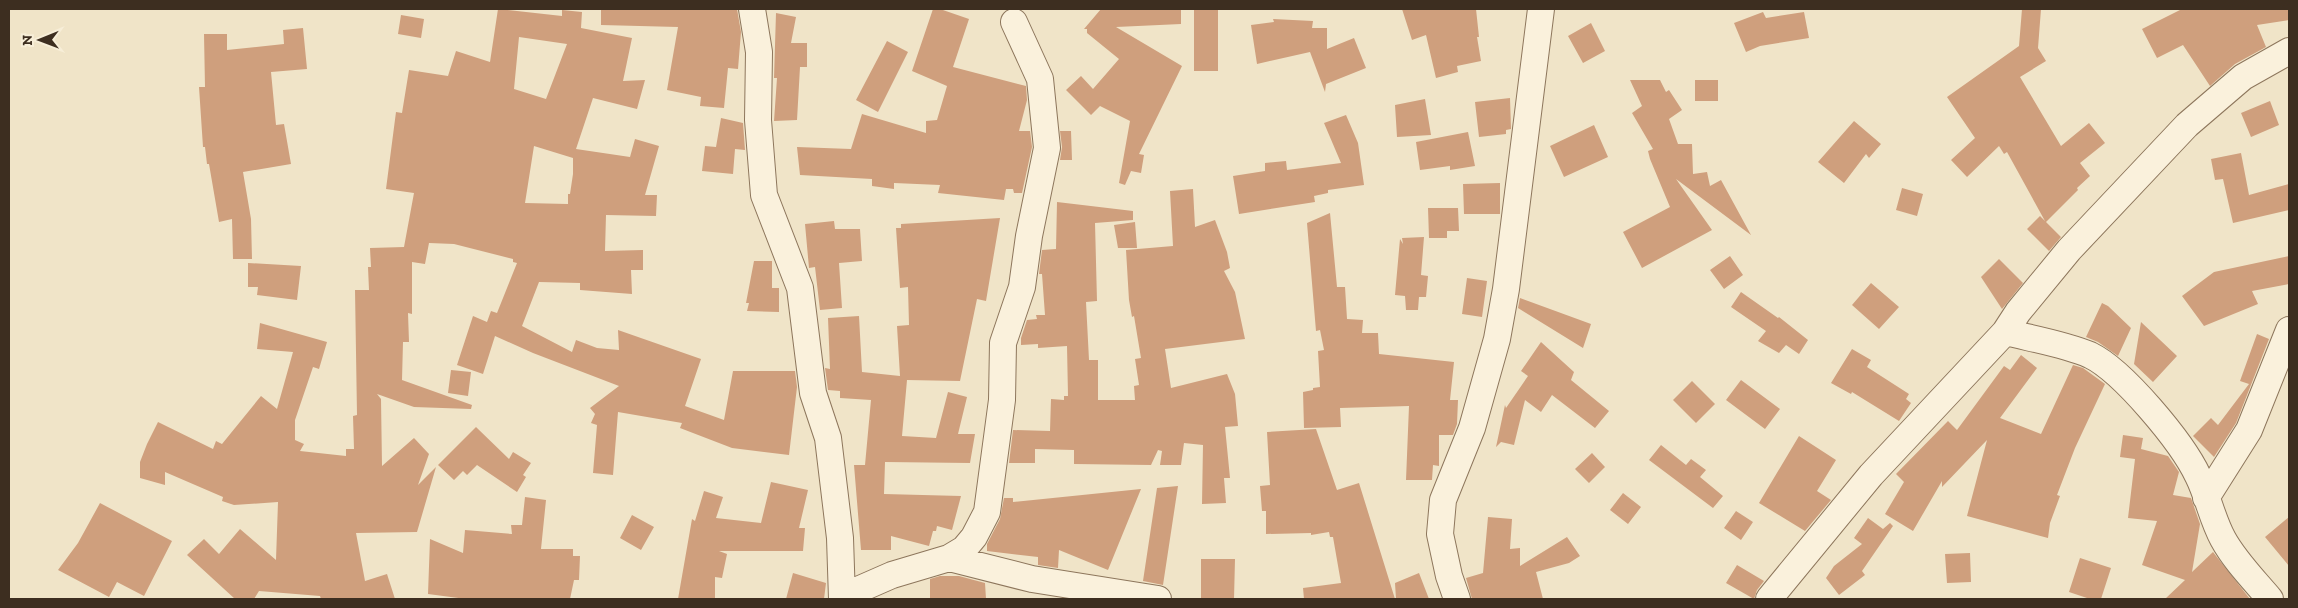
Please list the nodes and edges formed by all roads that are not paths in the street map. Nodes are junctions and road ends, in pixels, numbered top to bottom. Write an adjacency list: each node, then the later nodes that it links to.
1 (752, 9): 10 (street)
2 (1541, 9): 12 (street)
3 (1014, 22): 8 (street)
4 (2289, 51): 6 (street)
5 (2289, 330): 7 (street)
6 (2005, 332): 7 (street); 9 (street)
7 (2206, 498): 14 (street)
8 (949, 558): 10 (street); 11 (street)
9 (1793, 589): 13 (street)
10 (843, 598)
11 (1158, 599)
12 (1457, 599)
13 (1769, 599)
14 (2270, 599)

